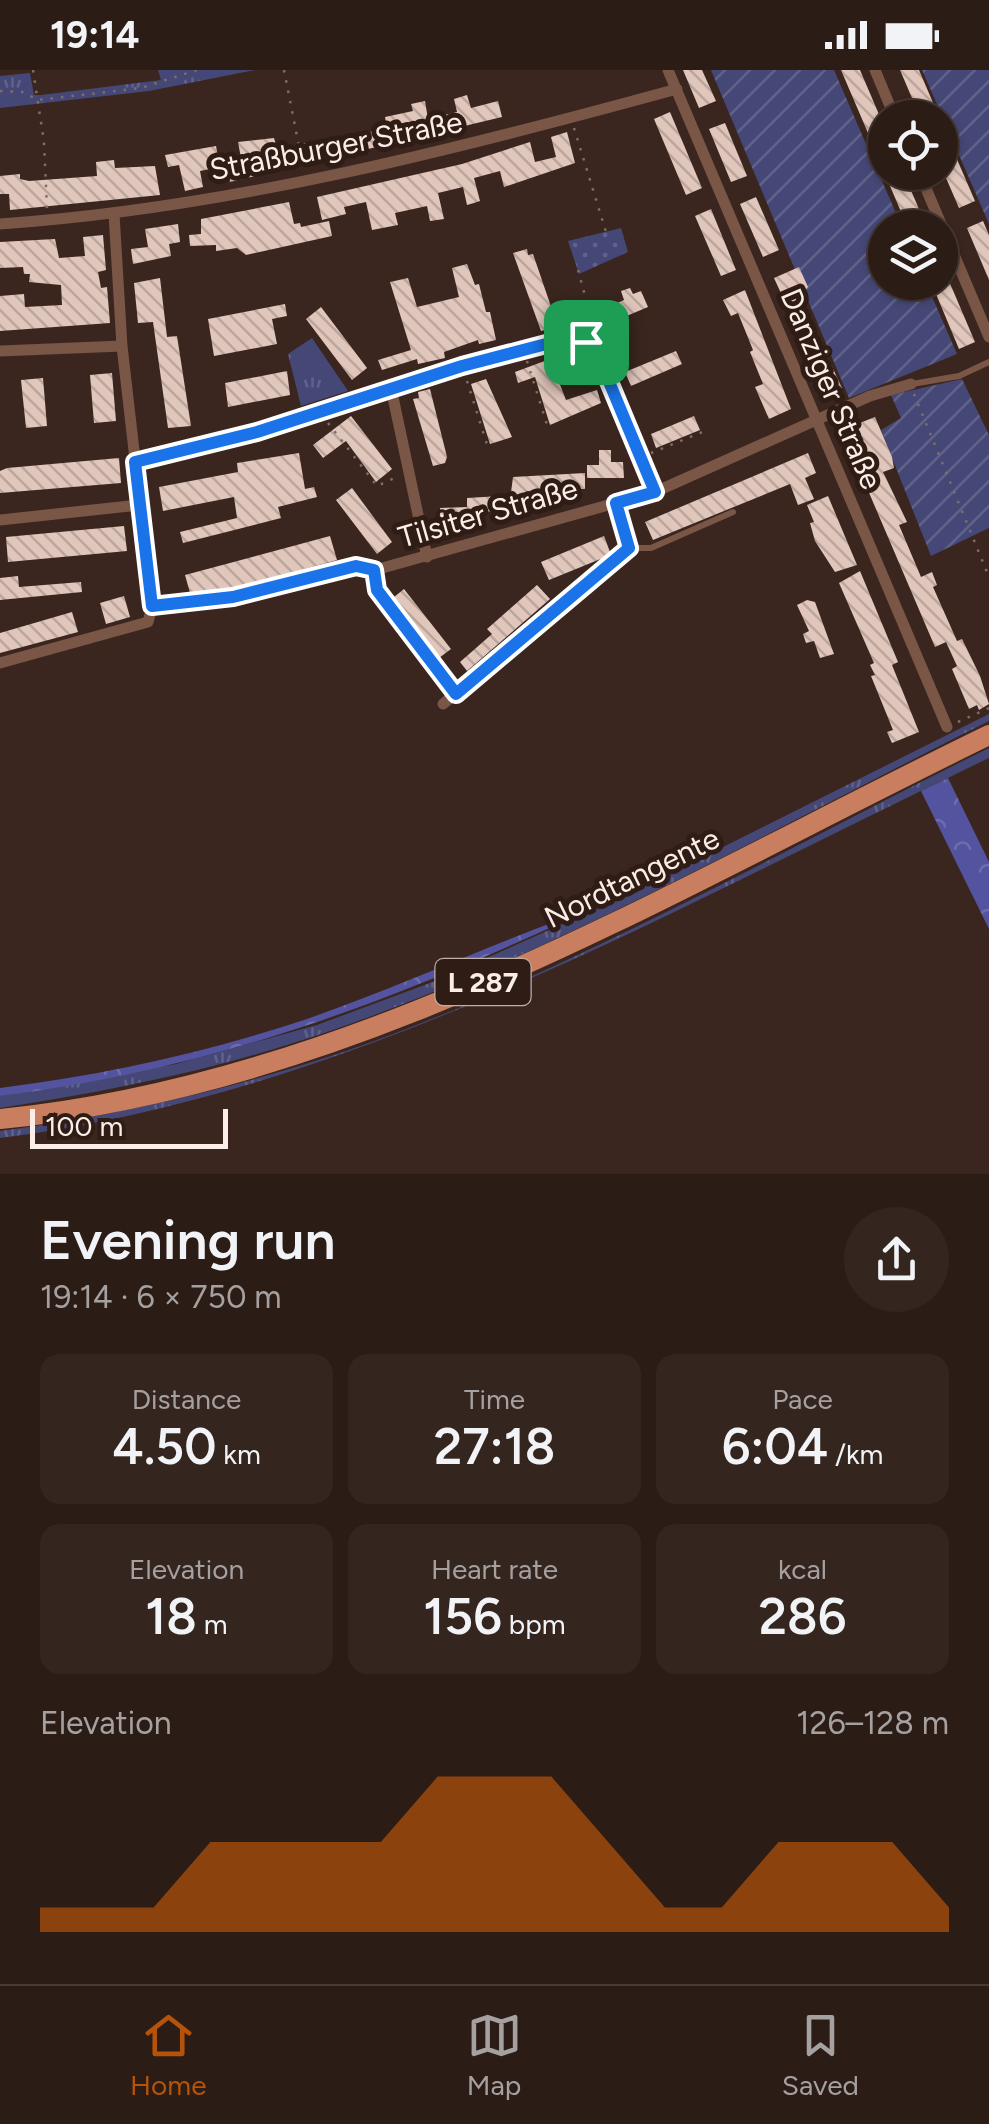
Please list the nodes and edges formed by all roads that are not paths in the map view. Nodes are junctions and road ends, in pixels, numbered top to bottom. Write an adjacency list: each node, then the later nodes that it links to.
1 (668, 70): 3 (street, Danziger Straße)
2 (875, 70): 4 (street)
3 (676, 89): 6 (street, Straßburger Straße); 14 (street, Danziger Straße)
4 (888, 100)
5 (926, 190): 8 (street)
6 (114, 214): 7 (street, Straßburger Straße); 9 (street)
7 (0, 224)
8 (989, 336)
9 (122, 346): 10 (street); 15 (street)
10 (0, 351)
11 (989, 362): 12 (lane)
12 (911, 384): 14 (street, Tilsiter Straße)
13 (391, 388): 15 (street); 16 (street); 22 (street)
14 (817, 420): 16 (street, Tilsiter Straße); 26 (street, Danziger Straße)
15 (135, 462): 18 (street)
16 (655, 492): 17 (street, Tilsiter Straße)
17 (616, 503): 21 (street, Tilsiter Straße); 22 (street, Tilsiter Straße)
18 (139, 505): 20 (street); 24 (street)
19 (733, 512): 21 (lane)
20 (0, 520)
21 (629, 548): 25 (street)
22 (427, 557): 23 (street, Tilsiter Straße)
23 (374, 570)
24 (0, 664)
25 (443, 704)
26 (948, 727)
27 (989, 735): 28 (main road, Nordtangente / L 287)
28 (0, 1119)

